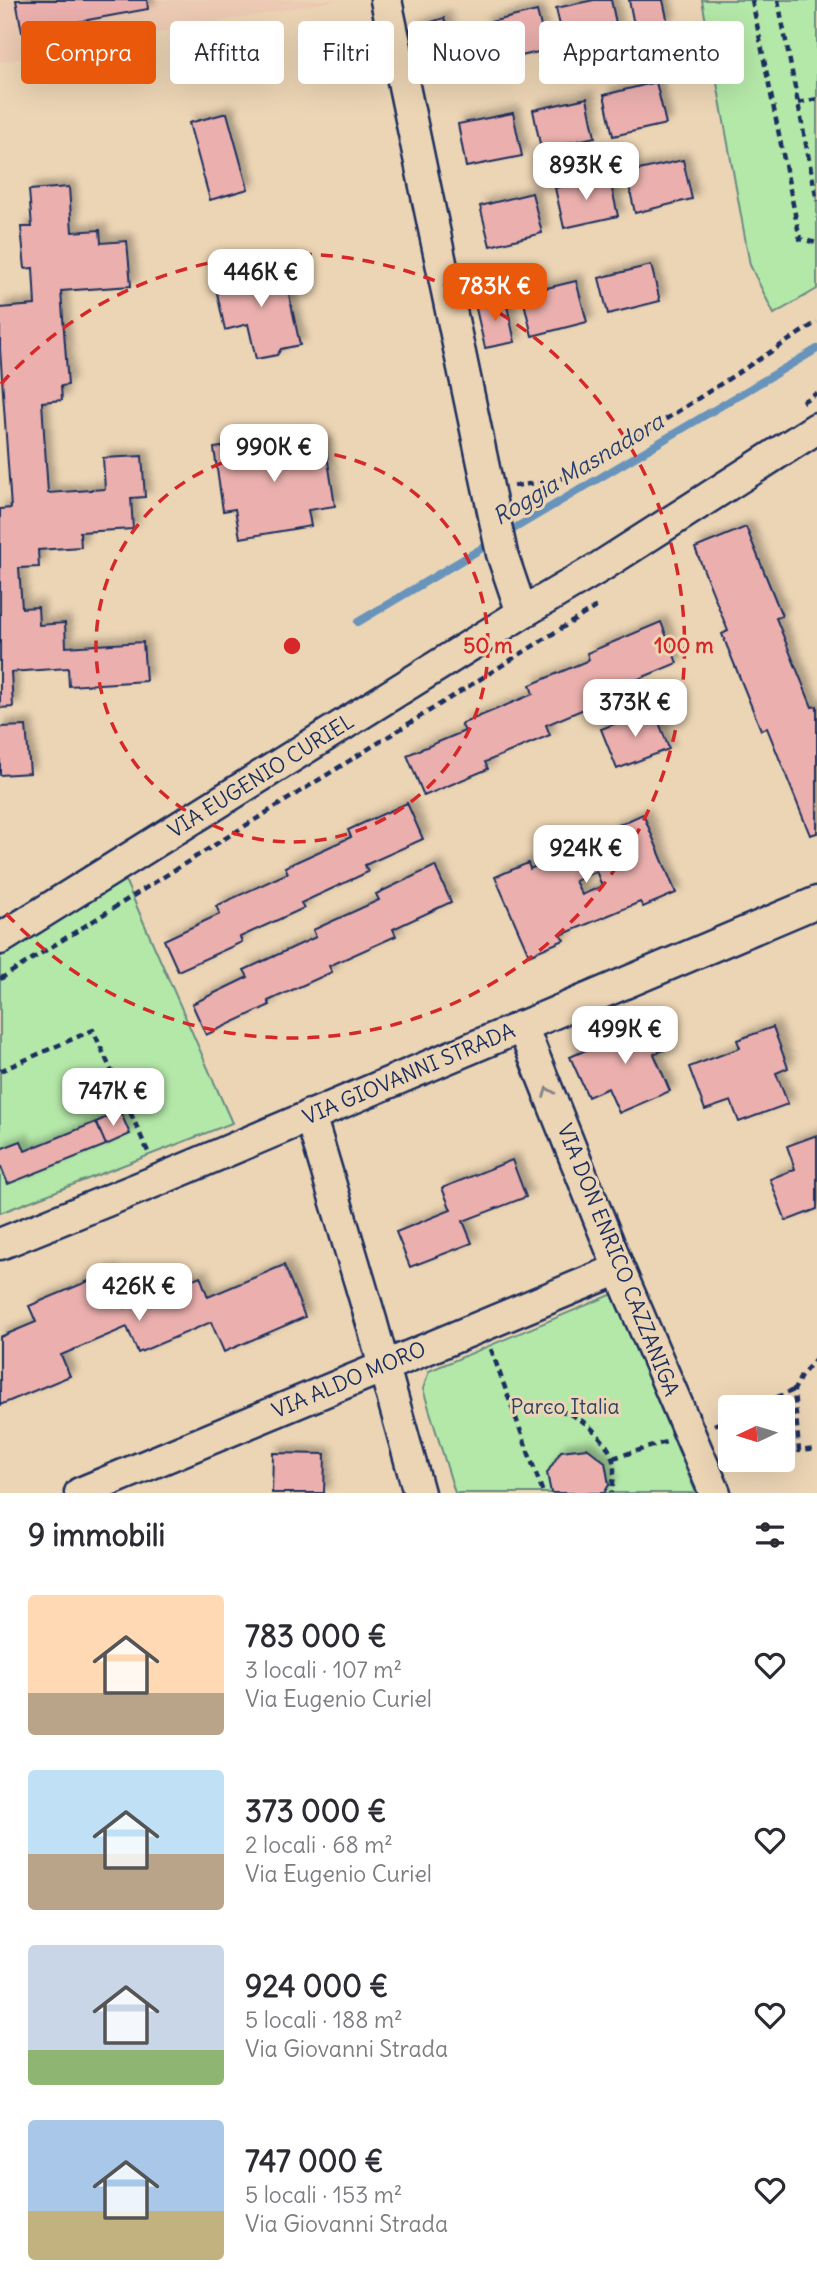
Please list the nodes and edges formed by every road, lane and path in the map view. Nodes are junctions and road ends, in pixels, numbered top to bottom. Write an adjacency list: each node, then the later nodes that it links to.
1 (387, 0): 10 (street)
2 (752, 0): 7 (path)
3 (778, 0): 5 (path)
4 (817, 99): 5 (path)
5 (798, 103): 6 (path)
6 (817, 201)
7 (817, 243)
8 (817, 322): 10 (path)
9 (817, 428): 11 (street, VIA EUGENIO CURIEL)
10 (489, 489): 11 (street)
11 (522, 613): 14 (street, VIA EUGENIO CURIEL)
12 (128, 899): 15 (path)
13 (817, 902): 16 (street, VIA GIOVANNI STRADA)
14 (0, 939)
15 (0, 979)
16 (522, 1026): 18 (street, VIA GIOVANNI STRADA); 21 (street, VIA DON ENRICO CAZZANIGA, one-way to 16)
17 (0, 1071): 19 (path)
18 (310, 1115): 19 (street, VIA GIOVANNI STRADA); 24 (street)
19 (161, 1179): 20 (street, VIA GIOVANNI STRADA)
20 (0, 1244)
21 (619, 1269): 24 (street, VIA ALDO MORO); 33 (street, VIA DON ENRICO CAZZANIGA)
22 (489, 1345): 27 (path)
23 (817, 1357): 25 (path)
24 (383, 1365): 29 (street, VIA ALDO MORO); 30 (street)
25 (794, 1390): 26 (path); 28 (path)
26 (782, 1395)
27 (511, 1405): 31 (path); 32 (path)
28 (817, 1449)
29 (80, 1493)
30 (419, 1493)
31 (543, 1493)
32 (611, 1493)
33 (715, 1493)

